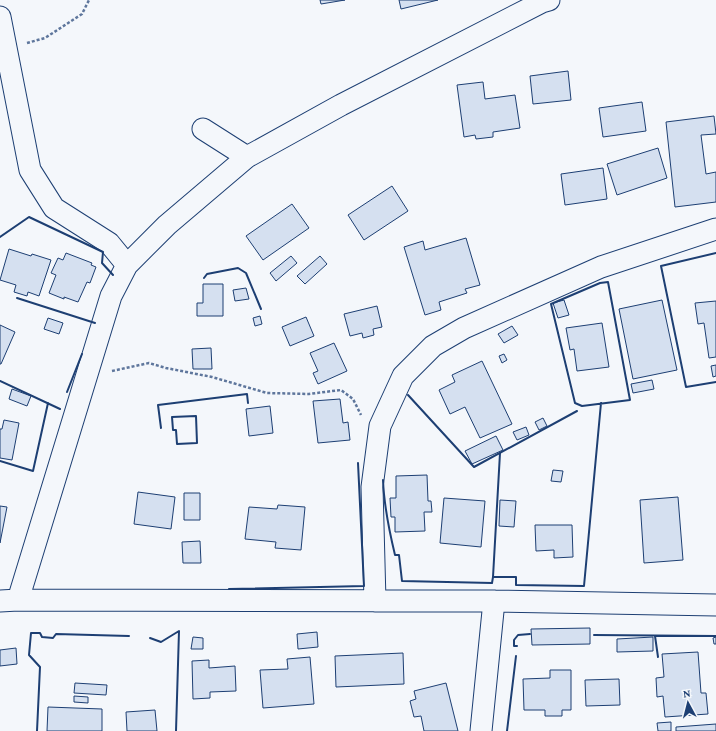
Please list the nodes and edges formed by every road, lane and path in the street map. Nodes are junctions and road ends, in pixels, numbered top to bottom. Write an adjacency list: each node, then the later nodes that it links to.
1 (89, 0): 4 (path)
2 (549, 0): 6 (street)
3 (0, 17): 4 (street)
4 (6, 49): 8 (street)
5 (203, 129): 6 (street)
6 (247, 158): 8 (street)
7 (716, 229): 12 (street)
8 (127, 265): 9 (street)
9 (85, 380): 10 (path); 11 (street)
10 (364, 421)
11 (9, 600): 12 (street)
12 (375, 601): 13 (street)
13 (494, 602): 14 (street); 15 (street)
14 (716, 605)
15 (481, 731)

